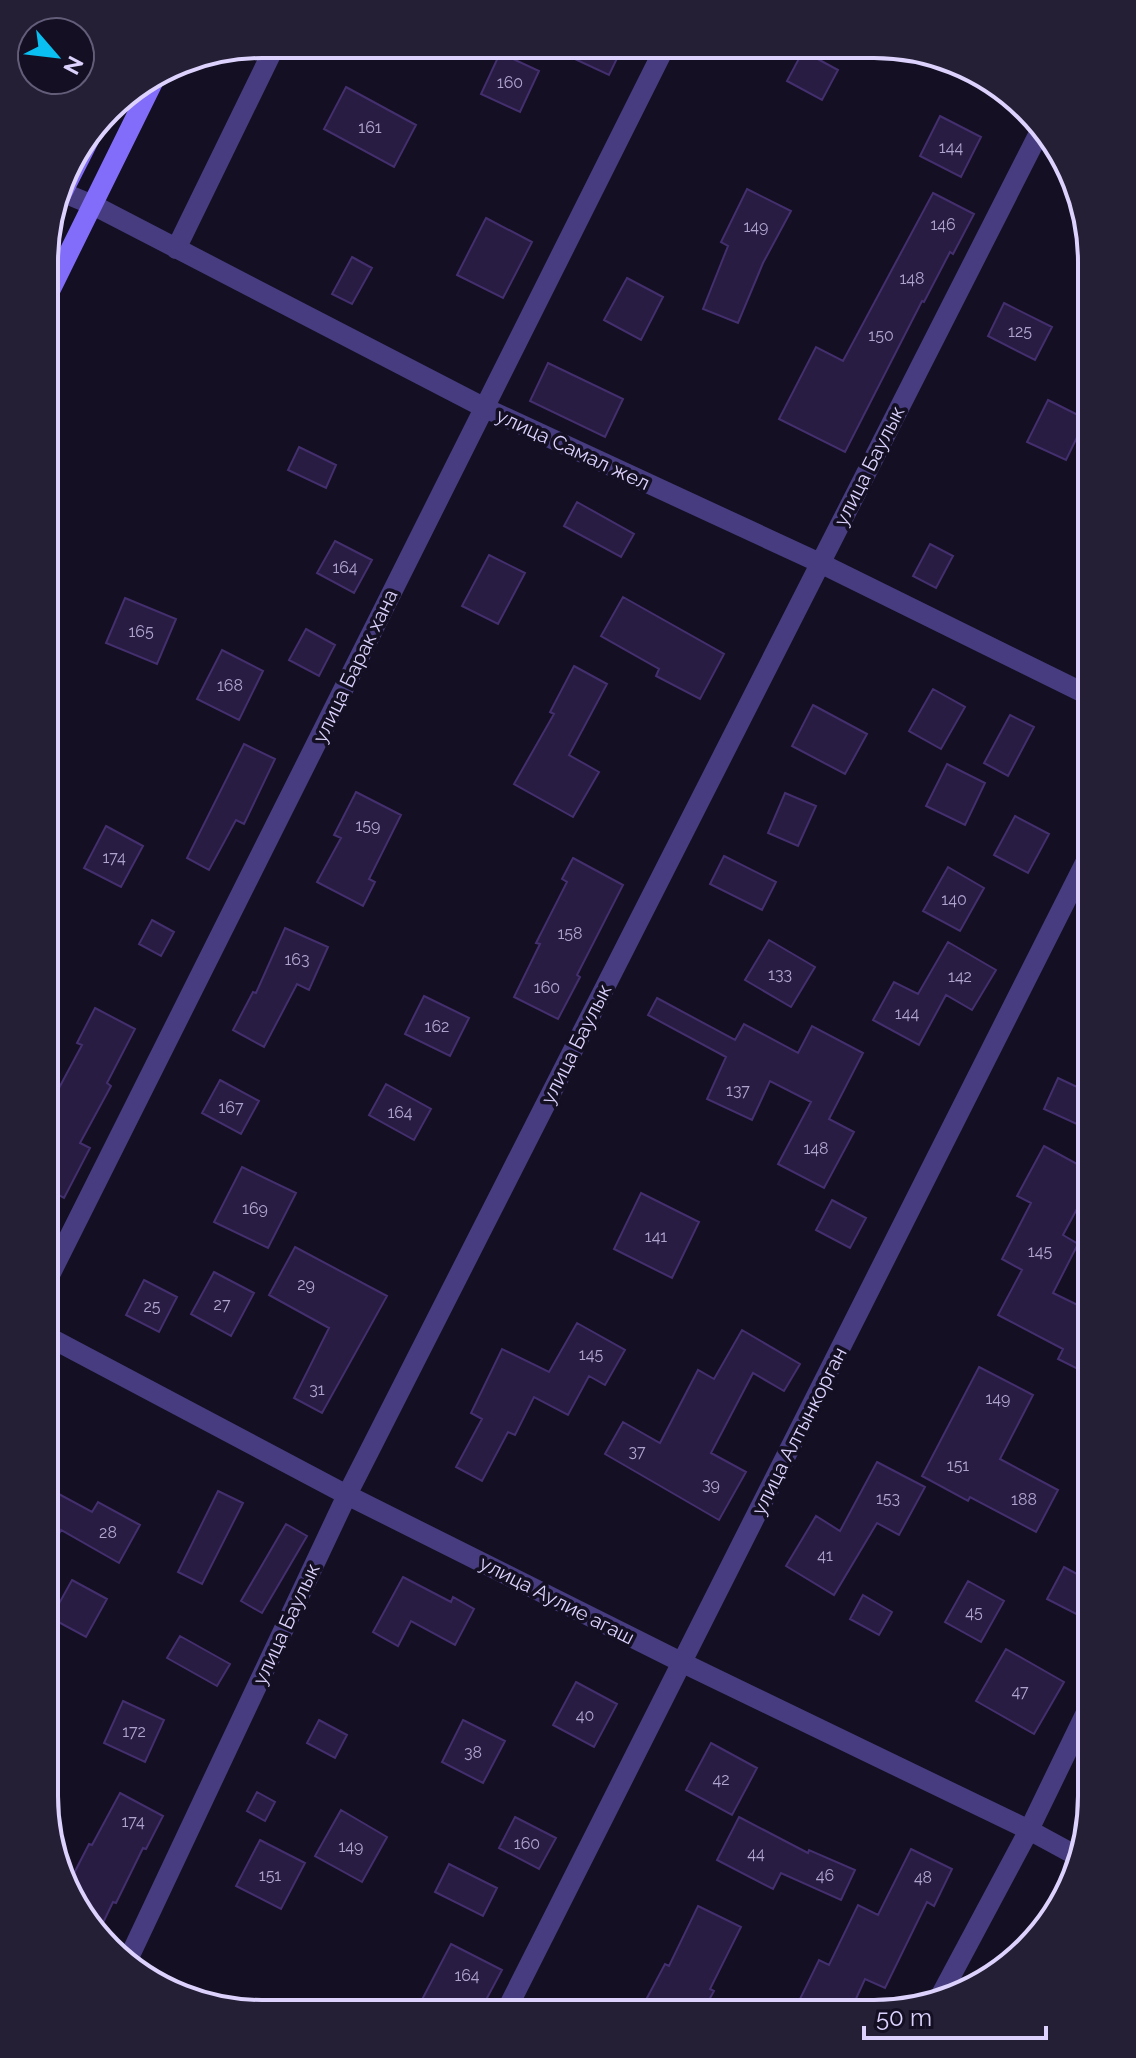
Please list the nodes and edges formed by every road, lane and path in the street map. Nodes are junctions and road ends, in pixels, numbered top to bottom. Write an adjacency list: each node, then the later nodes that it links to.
1 (269, 58): 7 (street)
2 (659, 58): 9 (street, улица Барак хана)
3 (148, 93): 6 (street)
4 (1036, 139): 10 (street, улица Баулык)
5 (69, 195): 6 (street, улица Самал жел)
6 (93, 205): 7 (street, улица Самал жел); 8 (street)
7 (176, 249): 9 (street, улица Самал жел)
8 (58, 275)
9 (483, 407): 10 (street, улица Самал жел); 13 (street, улица Барак хана)
10 (820, 563): 11 (street, улица Самал жел); 15 (street, улица Баулык)
11 (1078, 690)
12 (1078, 877): 16 (street, улица Алтынкорган)
13 (58, 1259)
14 (58, 1342): 15 (street, улица Аулие агаш)
15 (347, 1495): 16 (street, улица Аулие агаш); 20 (street, улица Баулык)
16 (683, 1663): 18 (street, улица Аулие агаш); 22 (street, улица Алтынкорган)
17 (1078, 1729): 18 (street)
18 (1029, 1830): 19 (street, улица Аулие агаш); 21 (street)
19 (1070, 1852)
20 (131, 1952)
21 (945, 1987)
22 (512, 2000)

